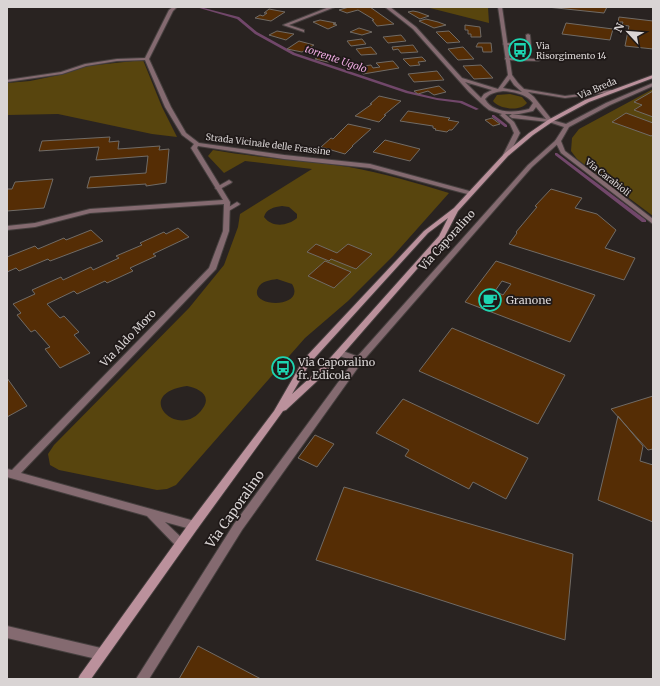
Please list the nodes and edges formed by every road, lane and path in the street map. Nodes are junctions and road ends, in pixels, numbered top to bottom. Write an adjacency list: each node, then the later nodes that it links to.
1 (175, 7): 9 (street)
2 (333, 7): 5 (street)
3 (387, 7): 13 (street)
4 (500, 7): 7 (street)
5 (303, 31)
6 (528, 35): 7 (street)
7 (505, 44): 8 (street)
8 (507, 57): 10 (street); 11 (street)
9 (146, 58): 14 (street); 28 (street, Strada Vicinale delle Frassine)
10 (537, 59)
11 (510, 75): 16 (street); 17 (street)
12 (653, 76): 18 (street, Via Breda)
13 (460, 79): 16 (street); 20 (street)
14 (7, 81)
15 (653, 84): 25 (street, Via Breda)
16 (500, 90): 19 (street); 20 (street)
17 (525, 90): 18 (street); 19 (street)
18 (610, 91): 24 (street, Via Breda)
19 (532, 98): 21 (street)
20 (483, 102): 22 (street)
21 (536, 103): 22 (street); 24 (street)
22 (492, 109): 23 (street)
23 (504, 115): 24 (street); 29 (street)
24 (550, 121): 25 (street); 26 (street, Via Breda)
25 (567, 126): 27 (street)
26 (531, 134): 29 (street, Via Caporalino)
27 (558, 141): 36 (street, Via Carabioli); 39 (street, Via Caporalino)
28 (197, 144): 31 (street); 32 (street, Strada Vicinale delle Frassine)
29 (506, 155): 32 (street, Via Caporalino)
30 (229, 182): 31 (street)
31 (218, 188): 34 (street)
32 (471, 193): 35 (street, Via Caporalino)
33 (237, 204): 34 (street)
34 (227, 206): 37 (street); 41 (street, Via Aldo Moro)
35 (456, 209): 38 (street, Via Caporalino); 40 (street, Via Caporalino)
36 (653, 222)
37 (7, 228)
38 (340, 353): 39 (street); 40 (street, Via Caporalino)
39 (359, 360): 48 (street, Via Caporalino)
40 (277, 413): 43 (street, Via Caporalino)
41 (10, 474): 42 (street, Via Aldo Moro)
42 (148, 511): 43 (street, Via Aldo Moro); 44 (street, Via Aldo Moro)
43 (194, 524): 44 (street, Via Caporalino)
44 (180, 543): 46 (street, Via Caporalino)
45 (7, 632): 46 (street)
46 (101, 654): 47 (street, Via Caporalino)
47 (84, 679)
48 (142, 679)

